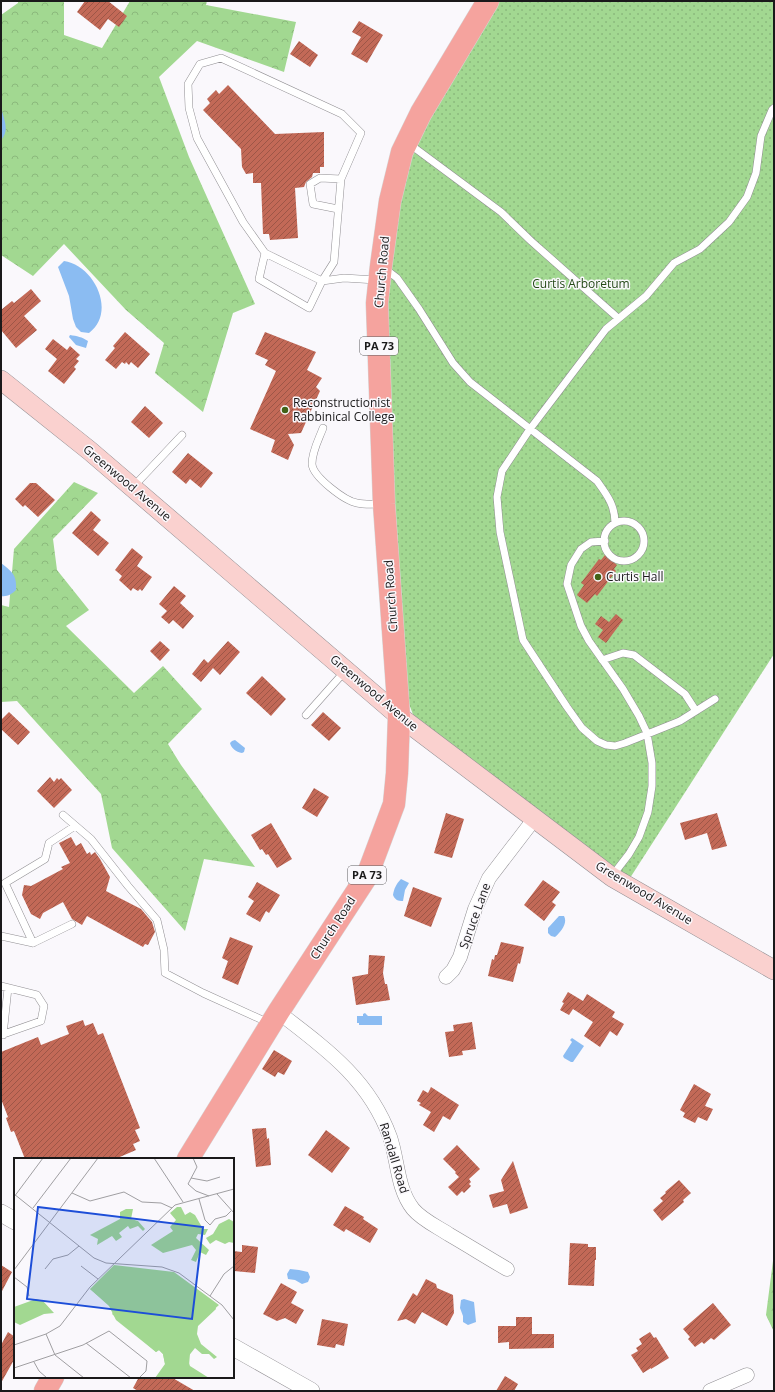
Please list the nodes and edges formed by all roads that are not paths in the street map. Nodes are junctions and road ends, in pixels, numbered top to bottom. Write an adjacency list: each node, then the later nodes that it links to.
1 (488, 1): 3 (main road, Church Road / PA 73)
2 (774, 108): 9 (lane)
3 (407, 142): 7 (main road, Church Road / PA 73); 9 (lane)
4 (341, 179): 5 (lane); 5 (lane); 6 (lane)
5 (338, 209): 8 (lane)
6 (265, 253): 8 (lane); 8 (lane)
7 (380, 273): 8 (lane); 12 (lane); 15 (main road, Church Road / PA 73)
8 (322, 281)
9 (618, 318): 12 (lane)
10 (1, 380): 14 (main road, Greenwood Avenue)
11 (323, 428): 15 (lane)
12 (530, 428): 16 (lane); 24 (lane)
13 (182, 435): 14 (lane)
14 (133, 487): 19 (main road, Greenwood Avenue)
15 (384, 504): 23 (main road, Church Road / PA 73)
16 (615, 523): 17 (lane); 17 (lane)
17 (605, 541): 18 (lane)
18 (602, 660): 21 (lane); 24 (lane)
19 (346, 670): 22 (lane); 23 (main road, Greenwood Avenue)
20 (715, 699): 21 (lane)
21 (696, 711): 24 (lane)
22 (306, 715)
23 (399, 716): 26 (main road, Greenwood Avenue); 36 (main road, Church Road / PA 73)
24 (647, 733): 28 (lane)
25 (64, 815): 27 (lane)
26 (535, 818): 28 (main road, Greenwood Avenue); 34 (street, Spruce Lane)
27 (75, 826): 29 (lane); 36 (lane)
28 (612, 877): 33 (main road, Greenwood Avenue)
29 (3, 882): 32 (lane)
30 (72, 924): 32 (lane)
31 (1, 936): 32 (lane)
32 (33, 943)
33 (774, 970)
34 (446, 977)
35 (4, 987): 37 (lane); 37 (lane)
36 (274, 1018): 38 (main road, Church Road / PA 73); 41 (street, Randall Road)
37 (2, 1035)
38 (189, 1158)
39 (1, 1213): 40 (street)
40 (14, 1220)
41 (508, 1269)
42 (234, 1348): 46 (street)
43 (747, 1375): 47 (street)
44 (52, 1378): 45 (main road)
45 (45, 1391)
46 (311, 1391)
47 (710, 1391)

